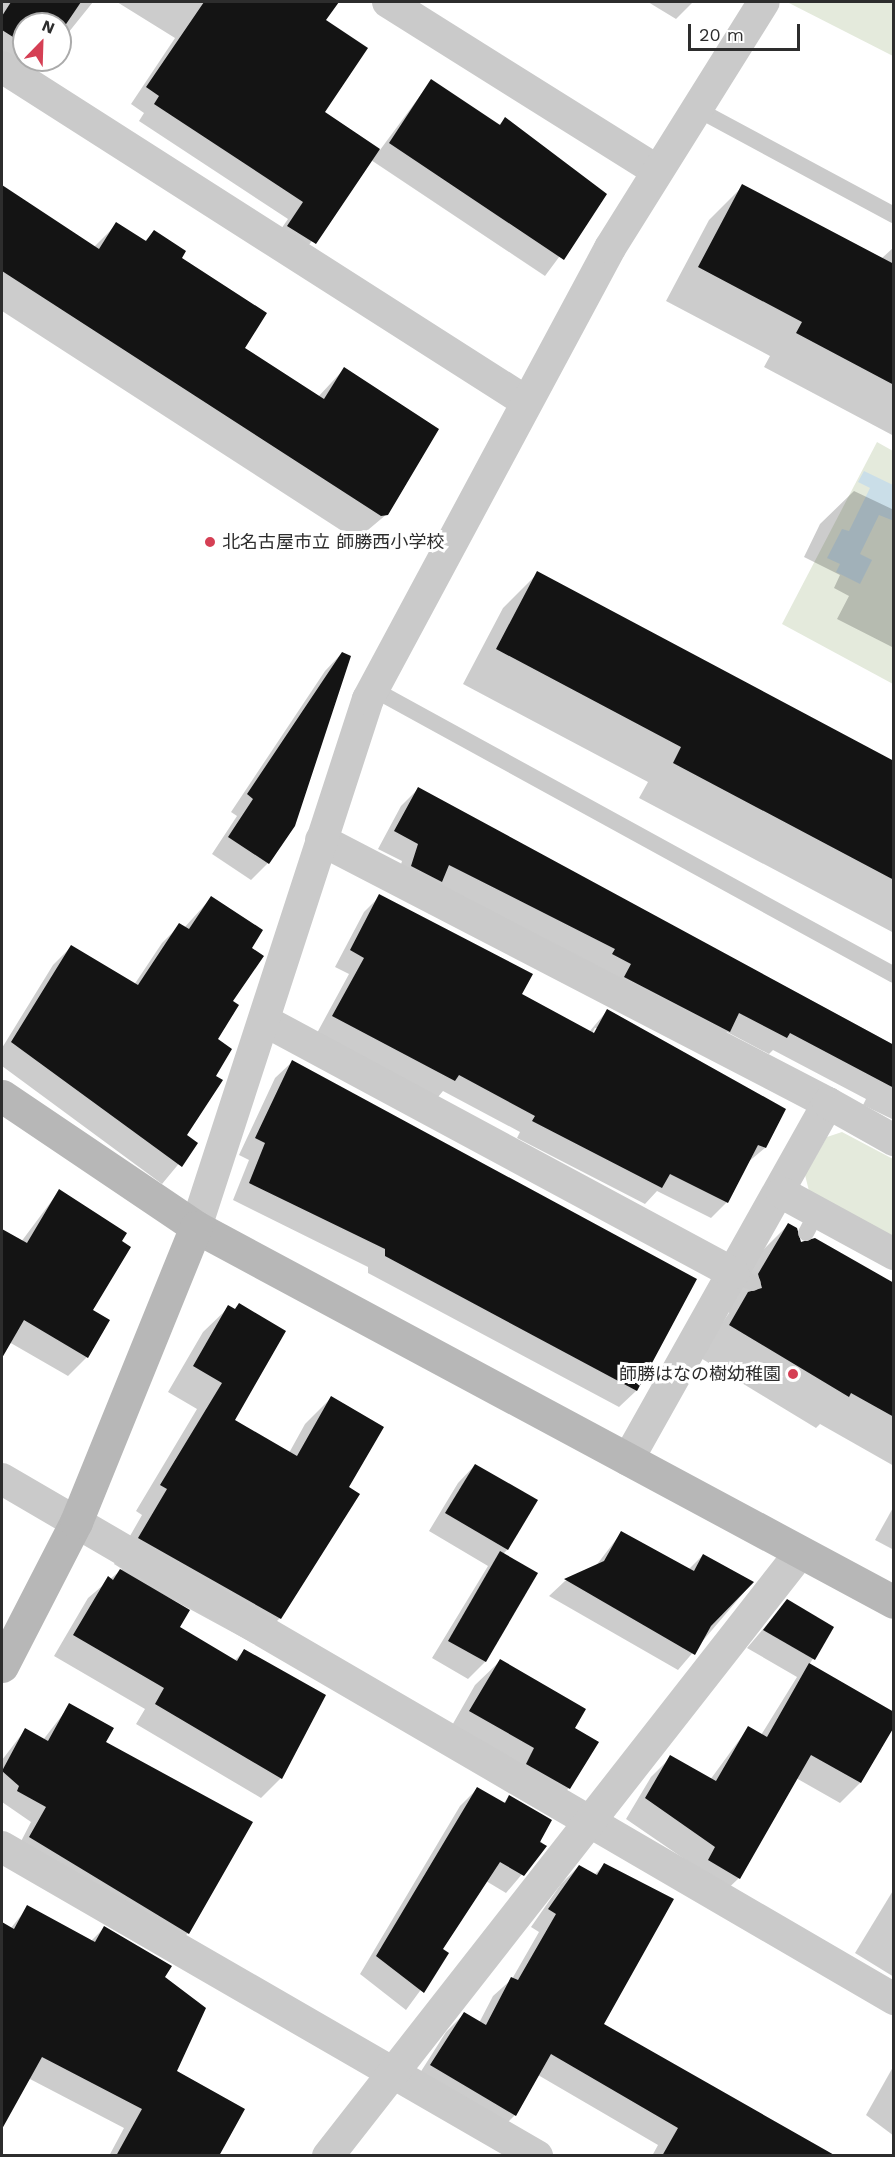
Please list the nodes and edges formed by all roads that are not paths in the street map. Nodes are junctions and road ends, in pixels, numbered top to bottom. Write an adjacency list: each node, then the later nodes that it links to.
1 (388, 2): 5 (street)
2 (764, 2): 4 (street)
3 (2, 67): 7 (street)
4 (695, 108): 5 (street); 6 (lane)
5 (656, 170): 7 (street)
6 (894, 215)
7 (525, 401): 8 (street)
8 (373, 689): 9 (street); 10 (lane)
9 (321, 840): 11 (street); 13 (street)
10 (894, 975)
11 (265, 1021): 16 (street); 18 (street)
12 (2, 1096): 16 (street)
13 (828, 1103): 14 (street); 15 (street)
14 (894, 1140)
15 (782, 1193): 17 (street); 18 (street)
16 (196, 1227): 19 (street); 21 (street)
17 (894, 1254)
18 (743, 1278): 19 (street)
19 (628, 1460): 22 (street)
20 (2, 1479): 21 (street)
21 (76, 1522): 24 (street); 25 (street)
22 (800, 1553): 23 (street); 25 (street)
23 (894, 1602)
24 (2, 1666)
25 (591, 1821): 27 (street); 28 (street)
26 (2, 1847): 28 (street)
27 (894, 1999)
28 (394, 2072): 29 (street); 30 (street)
29 (328, 2156)
30 (537, 2156)

